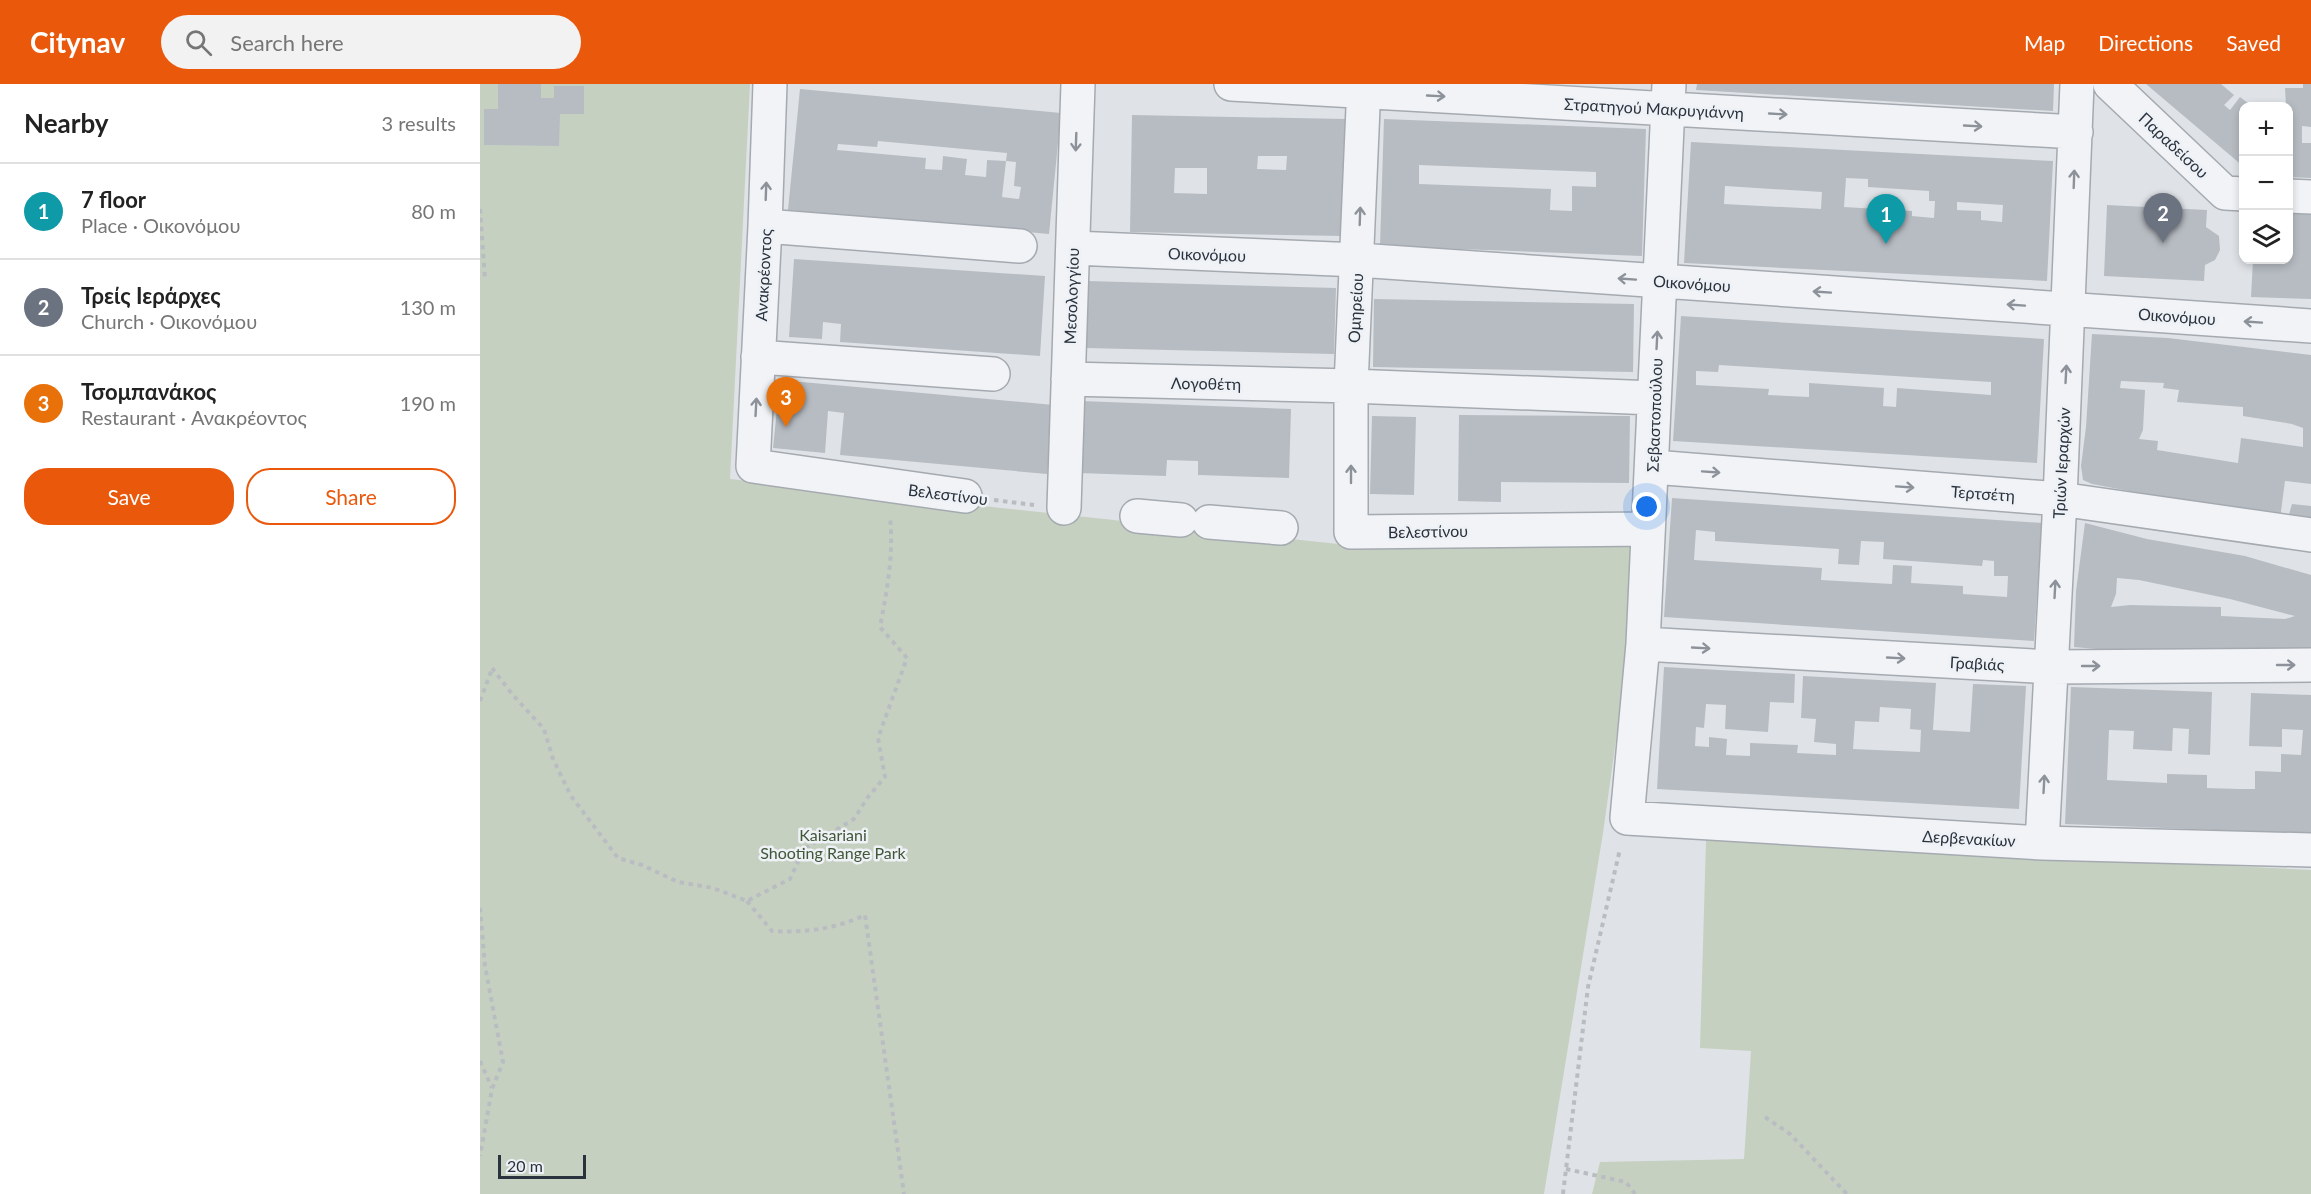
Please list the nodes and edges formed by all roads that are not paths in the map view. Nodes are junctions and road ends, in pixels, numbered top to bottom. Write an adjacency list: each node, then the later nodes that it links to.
1 (770, 84): 12 (street, Ανακρέοντος, one-way to 1)
2 (1078, 84): 14 (street, Μεσολογγίου, one-way to 14)
3 (1231, 84): 6 (street, Στρατηγού Μακρυγιάννη)
4 (2077, 84): 8 (street, Τριών Ιεραρχών)
5 (2110, 84): 9 (street, Παραδείσου)
6 (1364, 88): 7 (street, Στρατηγού Μακρυγιάννη, one-way to 7); 15 (street, Ομηρείου, one-way to 6)
7 (1668, 96): 8 (street, Στρατηγού Μακρυγιάννη, one-way to 8); 16 (street, Σεβαστοπούλου)
8 (2076, 132): 17 (street, Τριών Ιεραρχών, one-way to 8)
9 (2239, 194)
10 (2293, 196): 11 (street)
11 (2311, 197)
12 (765, 226): 13 (street); 19 (street, Ανακρέοντος)
13 (1020, 246)
14 (1073, 248): 15 (street, Οικονόμου); 21 (street, Μεσολογγίου)
15 (1358, 260): 16 (street, Οικονόμου, one-way to 15); 22 (street, Ομηρείου)
16 (1660, 281): 17 (street, Οικονόμου, one-way to 16); 23 (street, Σεβαστοπούλου, one-way to 16)
17 (2068, 309): 18 (street, Οικονόμου, one-way to 17); 27 (street, Τριών Ιεραρχών, one-way to 17)
18 (2311, 326)
19 (758, 357): 20 (street); 24 (street, Ανακρέοντος, one-way to 19)
20 (993, 374)
21 (1068, 379): 22 (street, Λογοθέτη); 28 (street, Μεσολογγίου)
22 (1351, 386): 23 (street, Λογοθέτη); 32 (street, Ομηρείου, one-way to 22)
23 (1654, 398): 25 (street, Σεβαστοπούλου)
24 (753, 466): 26 (street, Βελεστίνου)
25 (1653, 467): 27 (street, Τερτσέτη, one-way to 27); 31 (street, Σεβαστοπούλου)
26 (965, 496)
27 (2060, 499): 33 (street, Τερτσέτη); 36 (street, Τριών Ιεραρχών, one-way to 27)
28 (1064, 508)
29 (1137, 516): 30 (street)
30 (1281, 528)
31 (1648, 529): 32 (street, Βελεστίνου); 34 (street, Σεβαστοπούλου)
32 (1351, 532)
33 (2311, 535)
34 (1643, 644): 36 (street, Γραβιάς, one-way to 36); 37 (street, Σεβαστοπούλου)
35 (2311, 665): 36 (street, Γραβιάς, one-way to 35)
36 (2050, 667): 38 (street, Τριών Ιεραρχών, one-way to 36)
37 (1626, 818): 38 (street, Δερβενακίων)
38 (2042, 843): 39 (street, Δερβενακίων)
39 (2311, 850)

